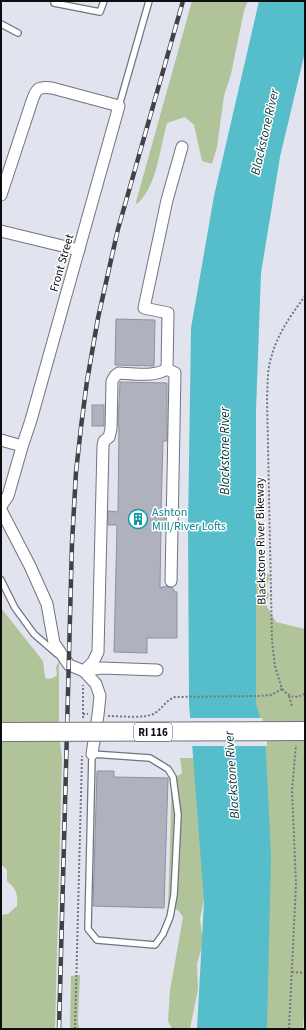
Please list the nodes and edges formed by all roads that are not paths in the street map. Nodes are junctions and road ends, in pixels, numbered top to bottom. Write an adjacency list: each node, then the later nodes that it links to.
1 (54, 1): 2 (lane)
2 (104, 1)
3 (149, 1): 6 (lane)
4 (1, 24): 5 (lane)
5 (18, 33)
6 (119, 106): 8 (street); 10 (street, Front Street)
7 (182, 147): 11 (street)
8 (1, 195)
9 (1, 231): 10 (street)
10 (79, 250): 13 (street, Front Street)
11 (167, 369): 18 (street); 21 (street)
12 (1, 440): 13 (street)
13 (22, 446): 14 (street, Front Street)
14 (1, 506)
15 (1, 510): 16 (street)
16 (4, 524): 19 (street)
17 (1, 580): 19 (lane)
18 (171, 580)
19 (69, 665): 21 (street)
20 (157, 670): 21 (street)
21 (84, 671): 24 (street)
22 (1, 732): 23 (main road, RI 116, bridge)
23 (301, 736)
24 (92, 754): 24 (lane)

